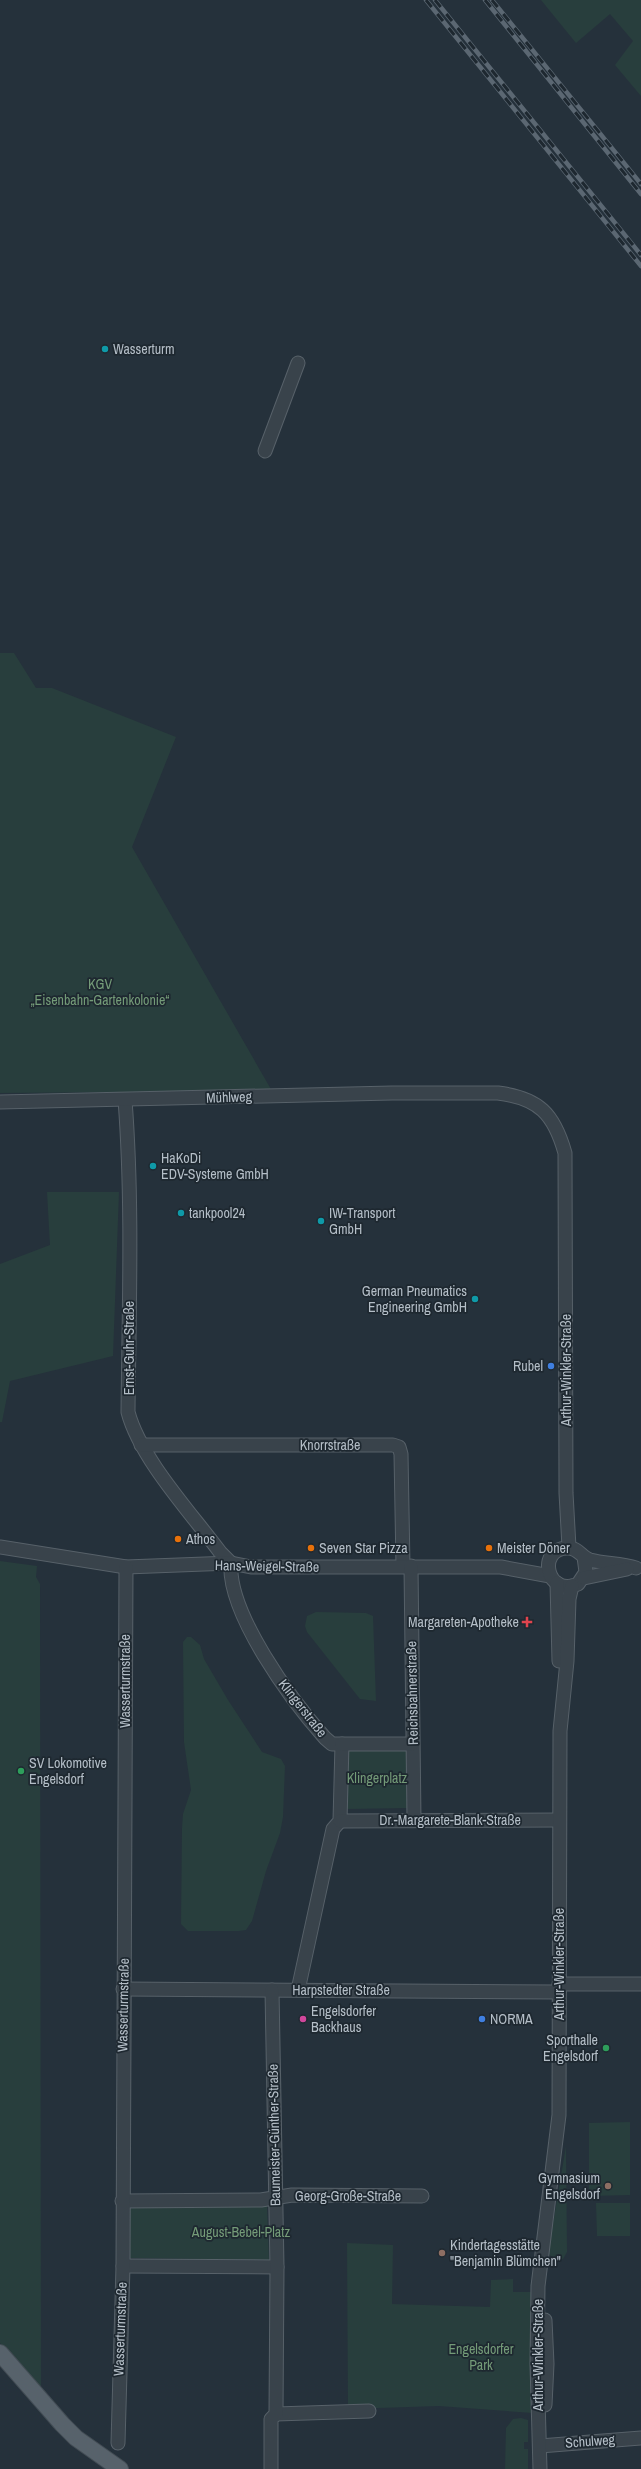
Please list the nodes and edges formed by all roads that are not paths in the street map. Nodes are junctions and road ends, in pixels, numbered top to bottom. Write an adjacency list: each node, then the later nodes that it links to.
1 (298, 363): 2 (street)
2 (265, 451)
3 (125, 1100): 4 (street, Mühlweg); 5 (street, Mühlweg); 6 (street, Ernst-Guhr-Straße)
4 (0, 1102)
5 (566, 1193): 8 (street, Arthur-Winkler-Straße)
6 (141, 1445): 11 (street, Ernst-Guhr-Straße); 12 (street, Knorrstraße)
7 (0, 1546): 13 (street, Hans-Weigel-Straße)
8 (569, 1547): 9 (street); 10 (street)
9 (551, 1556): 14 (street, Hans-Weigel-Straße); 17 (street)
10 (584, 1557): 15 (street); 16 (street)
11 (231, 1563): 12 (street, Hans-Weigel-Straße); 13 (street, Hans-Weigel-Straße); 20 (street, Klingerstraße)
12 (407, 1566): 14 (street, Hans-Weigel-Straße); 21 (street, Reichsbahnerstraße)
13 (126, 1567): 27 (street, Wasserturmstraße)
14 (511, 1567): 17 (street, Hans-Weigel-Straße)
15 (638, 1568): 16 (street)
16 (584, 1578): 18 (street)
17 (554, 1579): 18 (street); 19 (street, Arthur-Winkler-Straße)
18 (572, 1586): 19 (street, Arthur-Winkler-Straße)
19 (561, 1710): 23 (street, Arthur-Winkler-Straße)
20 (342, 1744): 21 (street); 24 (street, Klingerstraße)
21 (412, 1744): 22 (street, Reichsbahnerstraße)
22 (414, 1820): 23 (street, Dr.-Margarete-Blank-Straße); 24 (street, Dr.-Margarete-Blank-Straße)
23 (559, 1820): 26 (street, Arthur-Winkler-Straße)
24 (340, 1821): 29 (street, Klingerstraße)
25 (641, 1984): 26 (street, Harpstedter Straße)
26 (559, 1988): 29 (street, Harpstedter Straße); 40 (street, Arthur-Winkler-Straße)
27 (124, 1989): 28 (street, Harpstedter Straße); 32 (street, Wasserturmstraße)
28 (272, 1990): 29 (street, Harpstedter Straße); 31 (street, Baumeister-Günther-Straße)
29 (298, 1990)
30 (422, 2196): 31 (street, Georg-Große-Straße)
31 (275, 2197): 32 (street); 34 (street, Baumeister-Günther-Straße)
32 (122, 2201): 33 (street, Wasserturmstraße)
33 (122, 2266): 34 (street); 39 (street, Wasserturmstraße)
34 (277, 2267): 37 (street, Baumeister-Günther-Straße)
35 (0, 2353): 41 (main road)
36 (369, 2411): 37 (street)
37 (276, 2414): 42 (street, Baumeister-Günther-Straße)
38 (641, 2438): 40 (street, Schulweg)
39 (118, 2443)
40 (540, 2446): 43 (street, Arthur-Winkler-Straße)
41 (120, 2469)
42 (271, 2469)
43 (540, 2469)

